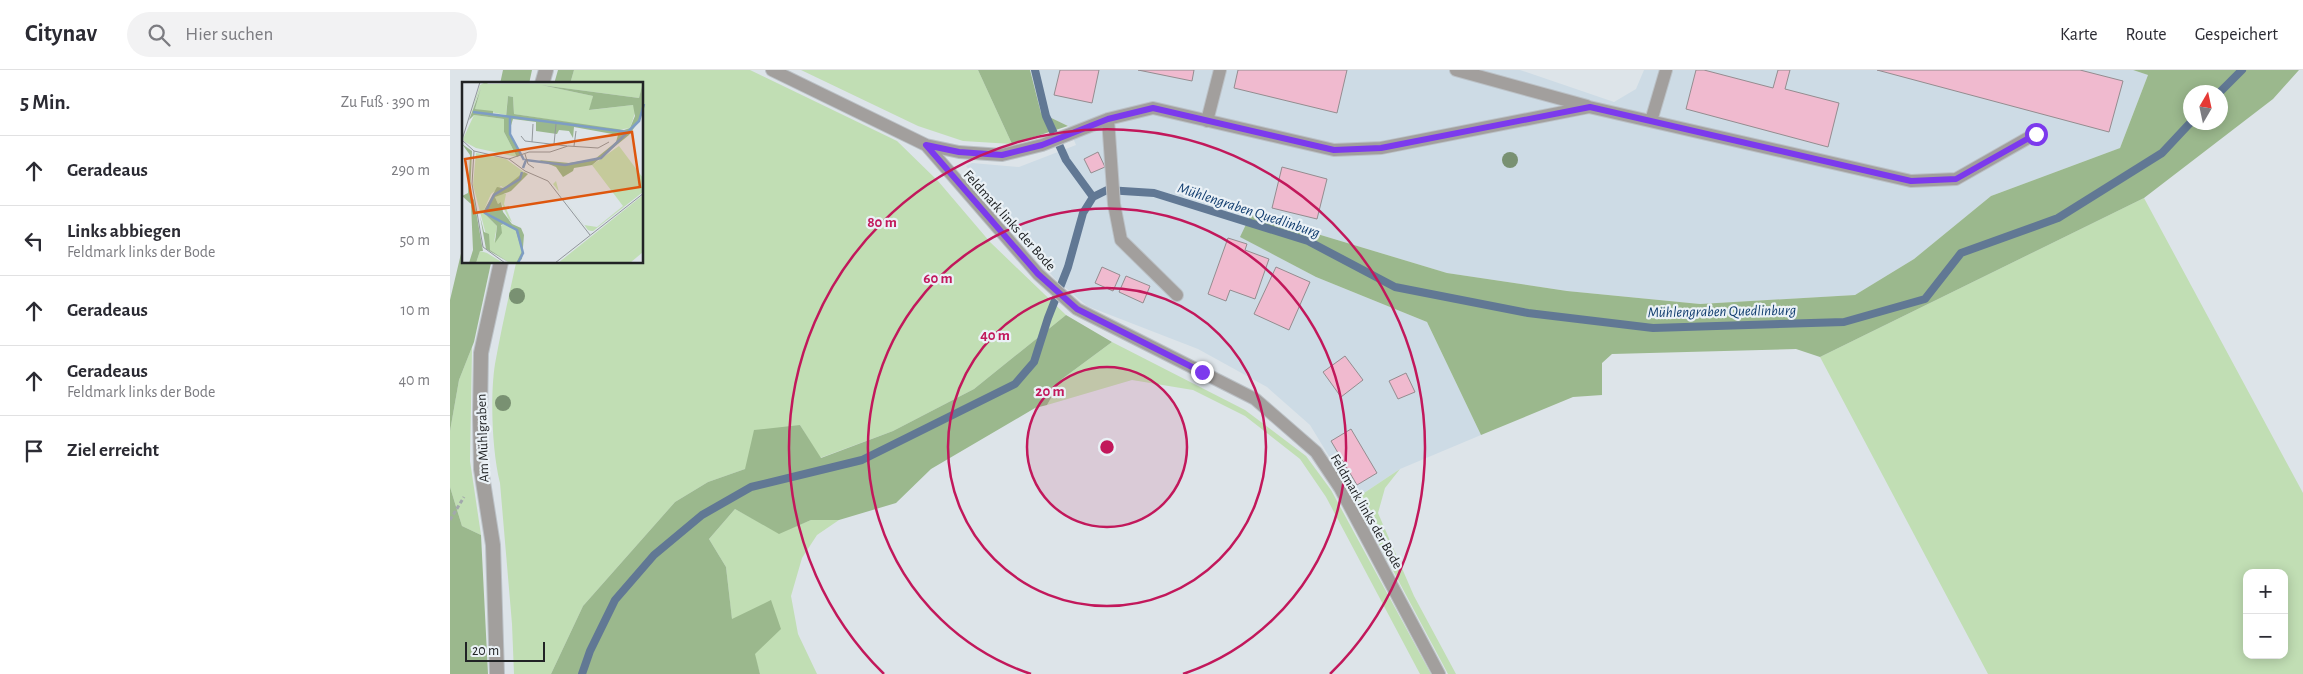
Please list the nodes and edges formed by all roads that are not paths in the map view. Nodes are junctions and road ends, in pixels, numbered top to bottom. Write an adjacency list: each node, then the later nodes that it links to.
1 (772, 70): 10 (lane, Feldmark links der Bode)
2 (1220, 70): 7 (lane)
3 (1456, 70): 5 (lane)
4 (1666, 70): 8 (lane)
5 (1590, 107): 7 (lane); 8 (lane)
6 (1108, 119): 7 (lane); 10 (lane); 12 (lane)
7 (1208, 121)
8 (1651, 122): 9 (lane)
9 (2036, 134)
10 (926, 145): 14 (lane, Feldmark links der Bode)
11 (501, 264): 13 (street, Am Mühlgraben)
12 (1177, 294)
13 (497, 674)
14 (1440, 674)

